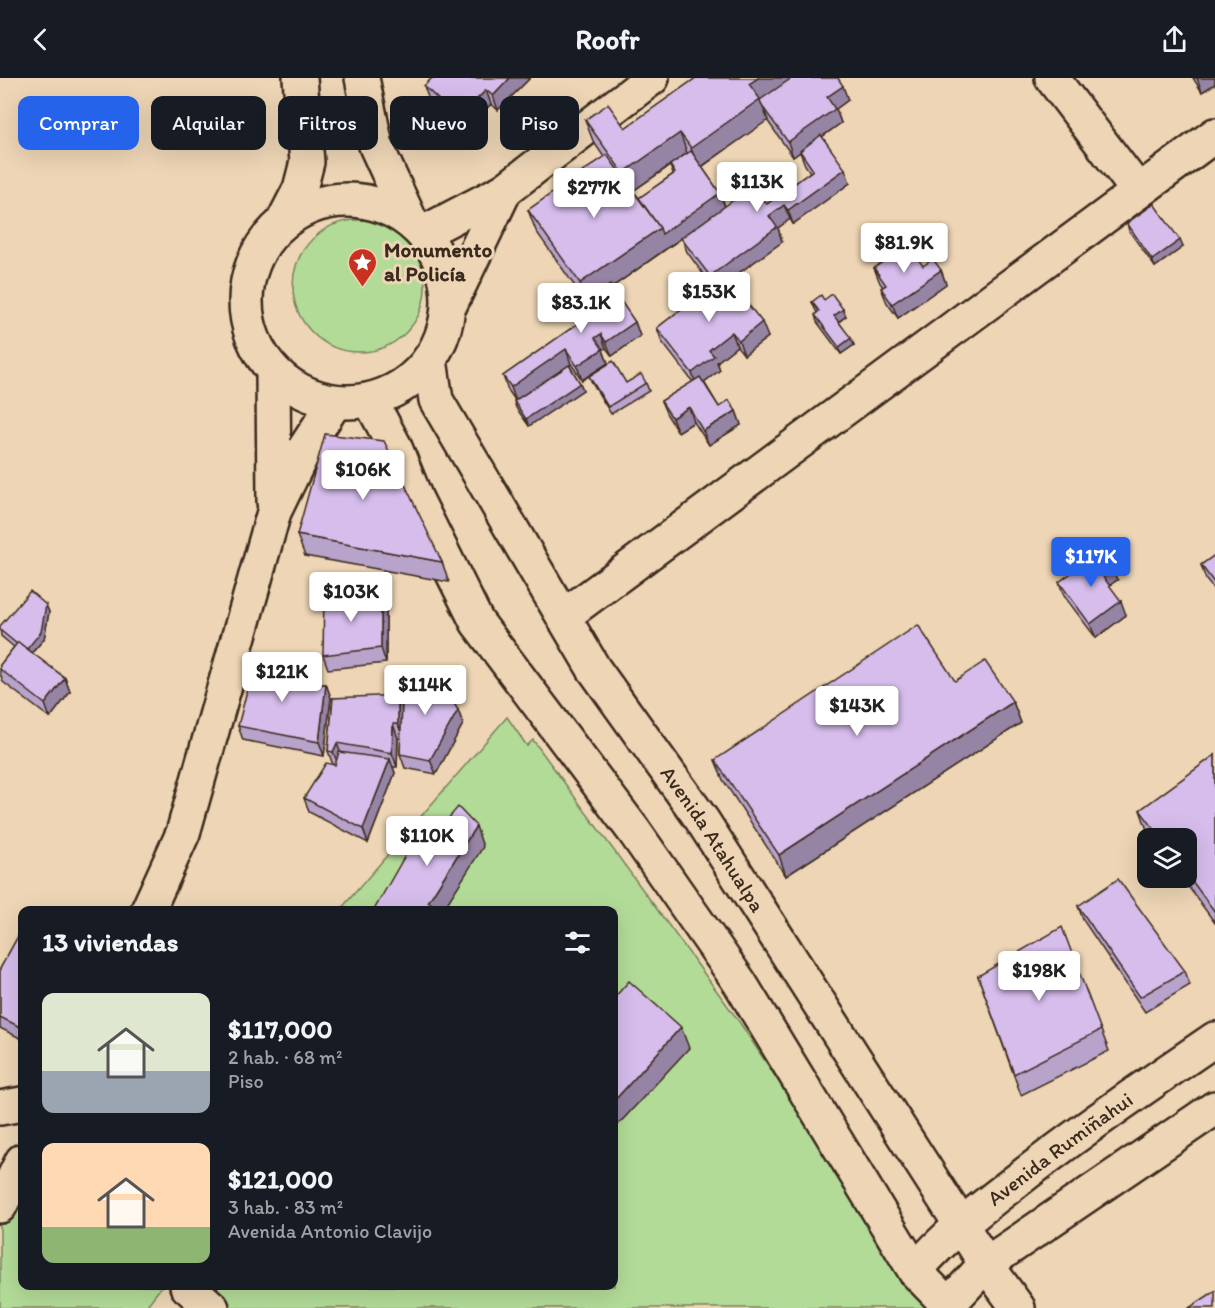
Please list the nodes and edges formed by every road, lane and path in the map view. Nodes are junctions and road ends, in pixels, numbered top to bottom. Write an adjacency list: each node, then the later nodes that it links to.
1 (300, 78): 8 (main road)
2 (362, 78): 9 (main road)
3 (652, 78): 6 (main road)
4 (1052, 78): 7 (main road)
5 (1215, 135): 7 (main road)
6 (506, 190): 9 (main road); 10 (main road)
7 (1138, 191): 16 (main road)
8 (283, 222): 9 (main road); 12 (main road)
9 (417, 227): 10 (main road)
10 (450, 305): 11 (main road)
11 (430, 360): 13 (main road); 16 (main road, Avenida Atahualpa)
12 (273, 371): 14 (main road); 15 (main road)
13 (370, 400): 14 (main road); 26 (main road)
14 (335, 402): 15 (main road)
15 (274, 512): 17 (main road)
16 (564, 616): 24 (main road, Avenida Atahualpa)
17 (150, 906)
18 (1215, 1039): 24 (main road, Avenida Rumiñahui)
19 (18, 1105): 20 (main road)
20 (0, 1108)
21 (1215, 1108): 25 (main road)
22 (18, 1169): 23 (main road)
23 (0, 1206)
24 (961, 1223): 25 (main road, Avenida Atahualpa); 26 (main road, Avenida Rumiñahui)
25 (986, 1264): 28 (main road); 30 (main road, Avenida Atahualpa)
26 (915, 1271): 28 (main road)
27 (192, 1290): 29 (main road)
28 (947, 1307)
29 (212, 1308)
30 (1018, 1308)

